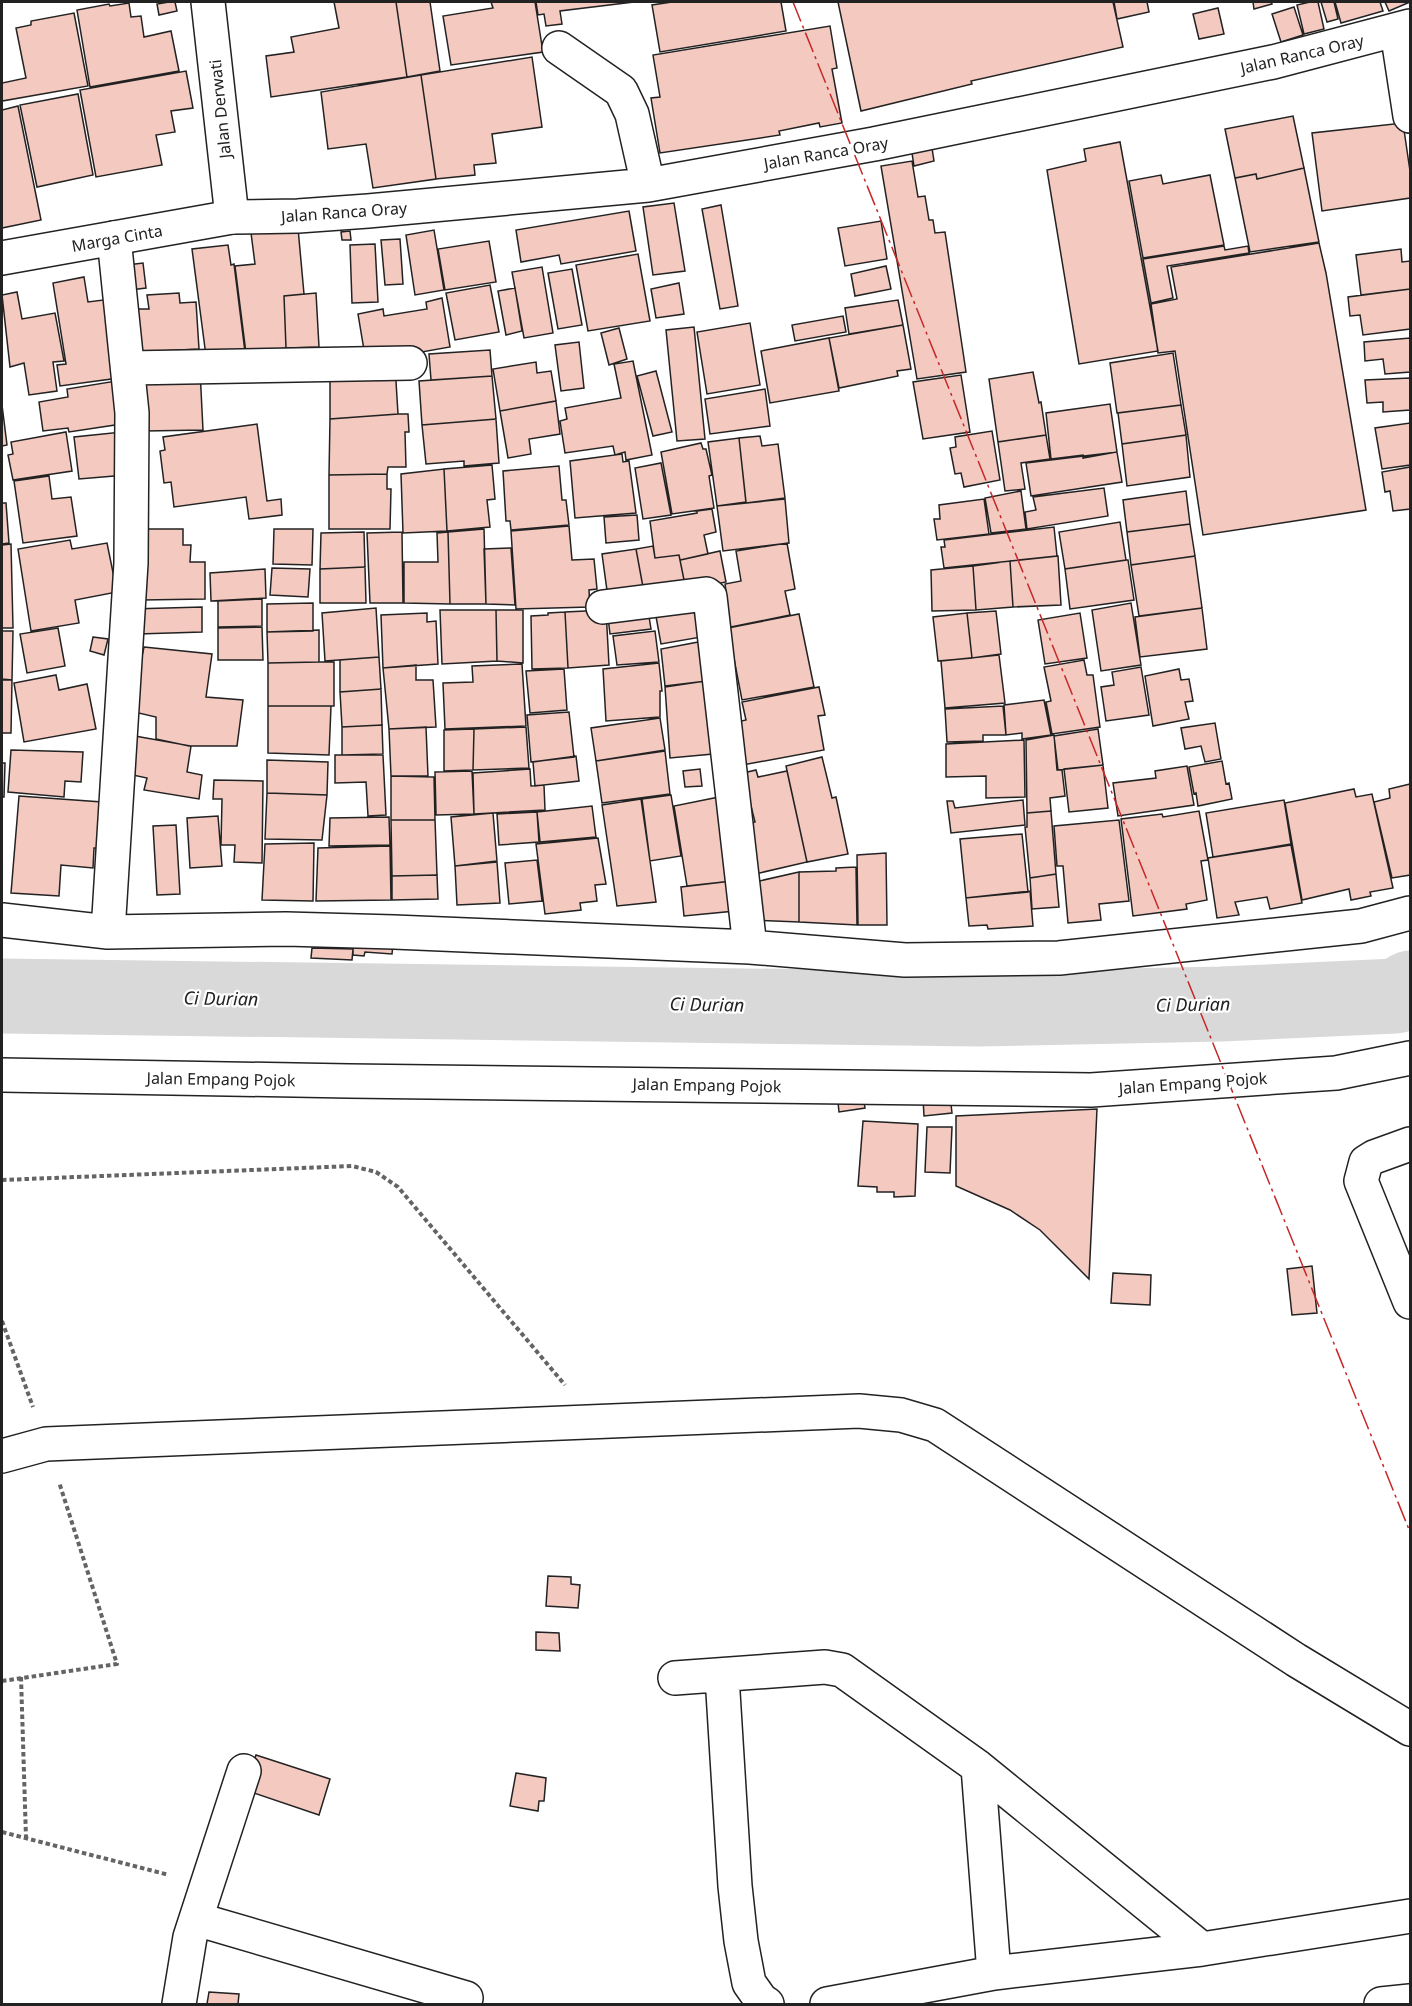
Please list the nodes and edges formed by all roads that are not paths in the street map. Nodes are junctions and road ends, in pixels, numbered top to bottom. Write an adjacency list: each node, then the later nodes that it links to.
1 (208, 2): 6 (street, Jalan Derwati)
2 (1404, 28): 4 (street); 5 (street, Jalan Ranca Oray)
3 (559, 48): 5 (street)
4 (1410, 116)
5 (648, 185): 6 (street, Jalan Ranca Oray)
6 (232, 218): 7 (street, Marga Cinta)
7 (114, 238): 8 (street, Marga Cinta); 10 (street)
8 (2, 258)
9 (410, 363): 10 (street)
10 (128, 368): 14 (street)
11 (603, 607): 15 (street)
12 (1410, 913): 15 (street)
13 (2, 920): 14 (street)
14 (108, 932): 15 (street)
15 (750, 946)
16 (1410, 1058): 17 (street, Jalan Empang Pojok)
17 (2, 1075)
18 (1410, 1144): 19 (street)
19 (1410, 1302)
20 (2, 1455): 23 (street)
21 (722, 1676): 22 (street); 24 (street); 33 (street)
22 (675, 1678)
23 (1410, 1729)
24 (978, 1767): 28 (street); 29 (street)
25 (244, 1771): 27 (street)
26 (1410, 1916): 28 (street)
27 (196, 1919): 30 (street); 32 (street)
28 (1202, 1949): 29 (street)
29 (994, 1973): 34 (street)
30 (466, 1998)
31 (1410, 2001): 35 (street)
32 (179, 2004)
33 (767, 2004)
34 (827, 2004)
35 (1381, 2004)

